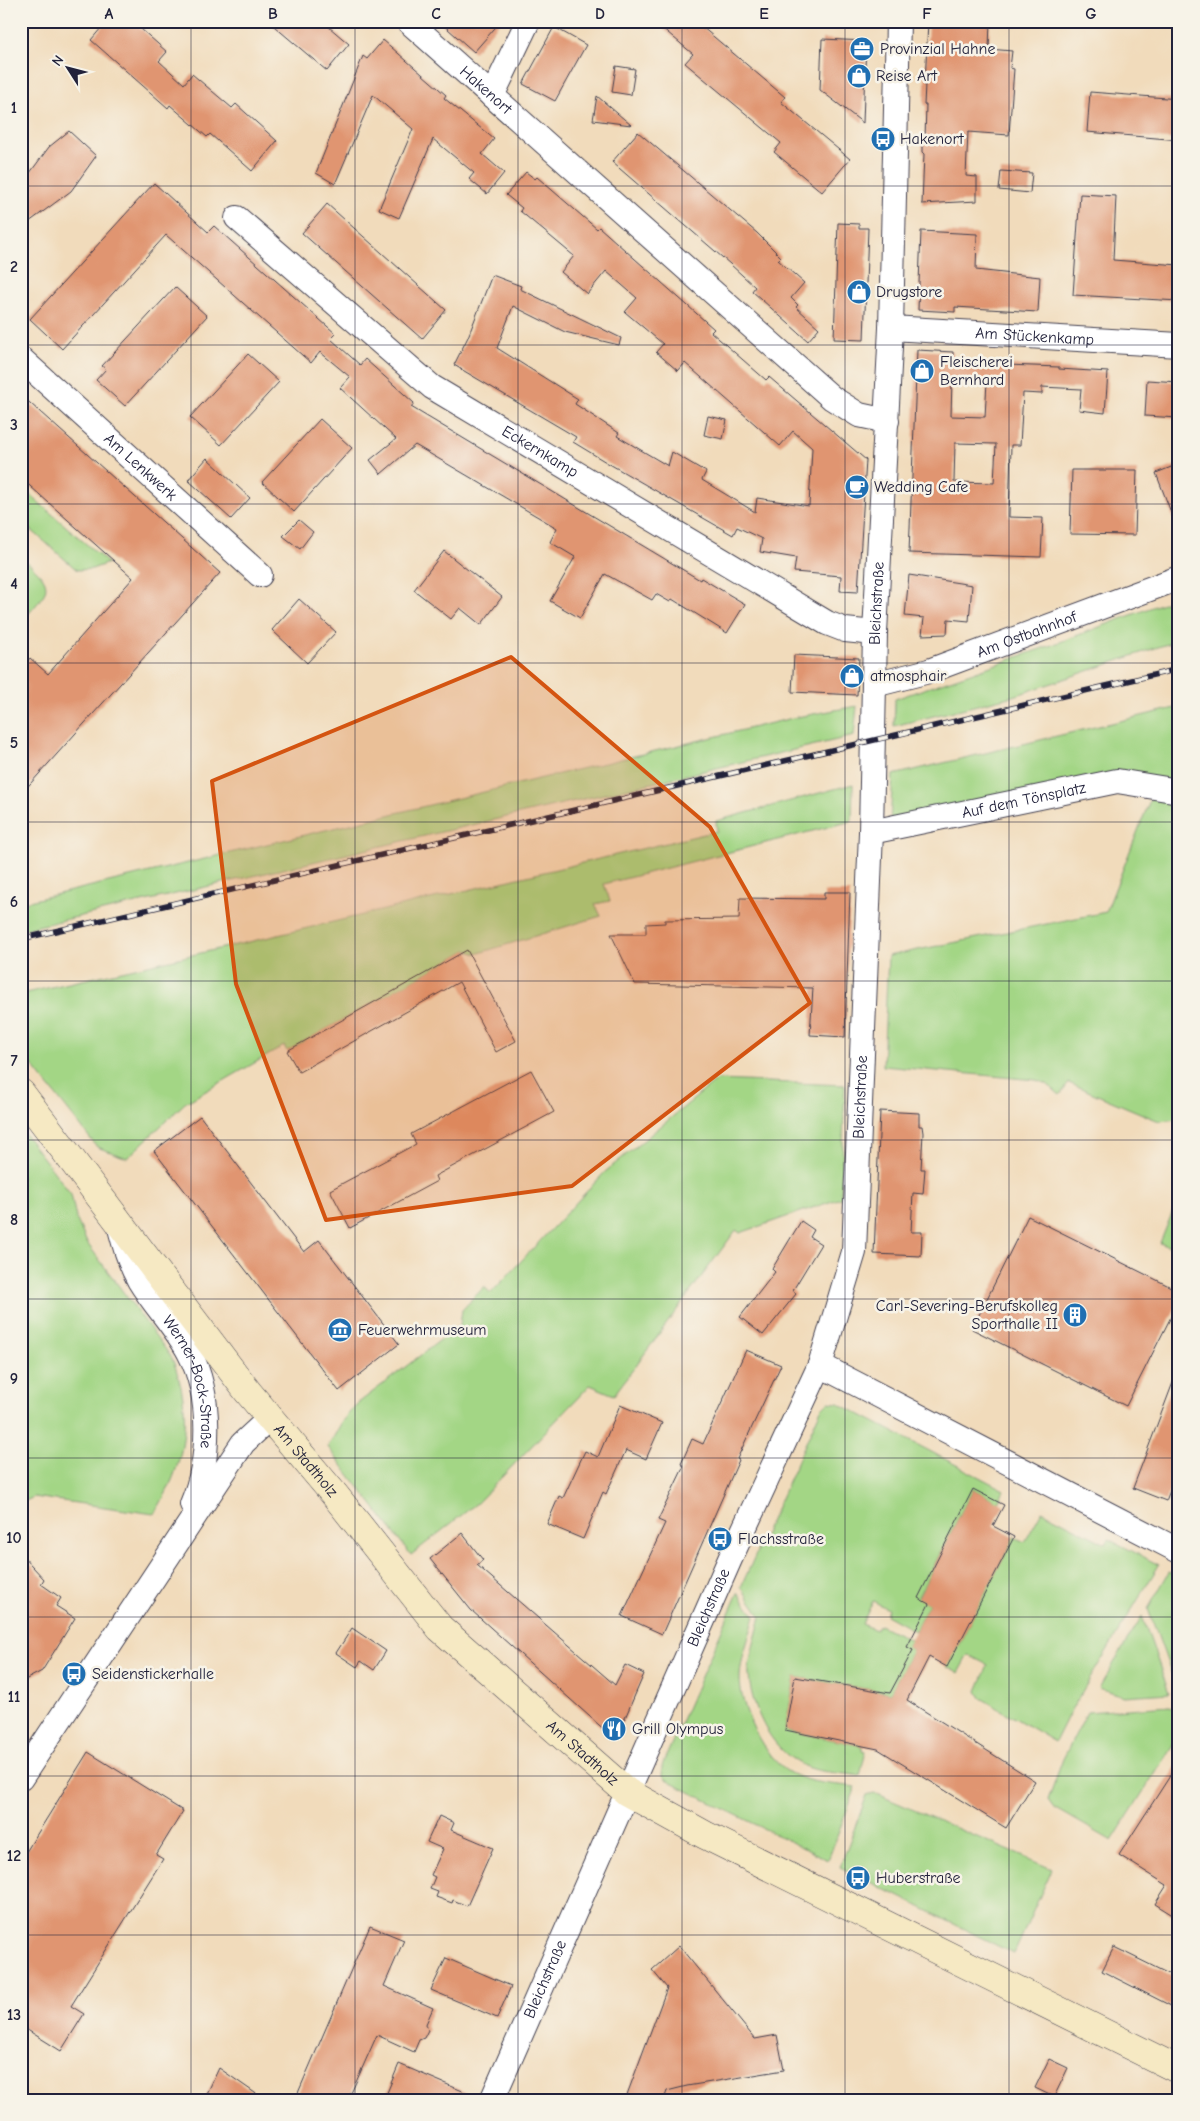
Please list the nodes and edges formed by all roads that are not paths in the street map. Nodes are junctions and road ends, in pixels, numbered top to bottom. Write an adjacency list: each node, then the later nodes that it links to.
1 (408, 21): 4 (street, Hakenort)
2 (528, 21): 4 (street)
3 (898, 21): 6 (street, Bleichstraße)
4 (492, 96): 9 (street, Hakenort)
5 (237, 218): 12 (street, Eckernkamp)
6 (891, 328): 7 (street, Am Stückenkamp); 9 (street, Bleichstraße)
7 (1179, 345)
8 (21, 359): 10 (street, Am Lenkwerk)
9 (887, 421): 12 (street, Bleichstraße)
10 (260, 575)
11 (1179, 578): 13 (street, Am Ostbahnhof)
12 (875, 633): 13 (street, Bleichstraße)
13 (874, 685): 15 (street, Bleichstraße)
14 (1179, 791): 15 (street, Auf dem Tönsplatz)
15 (871, 832): 18 (street, Bleichstraße)
16 (21, 1093): 17 (main road, Am Stadtholz)
17 (117, 1217): 19 (main road, Am Stadtholz); 21 (street, Werner-Bock-Straße)
18 (820, 1365): 20 (street); 23 (street, Bleichstraße)
19 (270, 1419): 21 (street, Werner-Bock-Straße); 23 (main road, Am Stadtholz)
20 (1179, 1551)
21 (169, 1554): 22 (street, Werner-Bock-Straße)
22 (21, 1778)
23 (627, 1792): 24 (main road); 25 (street, Bleichstraße)
24 (1179, 2070)
25 (492, 2100)

